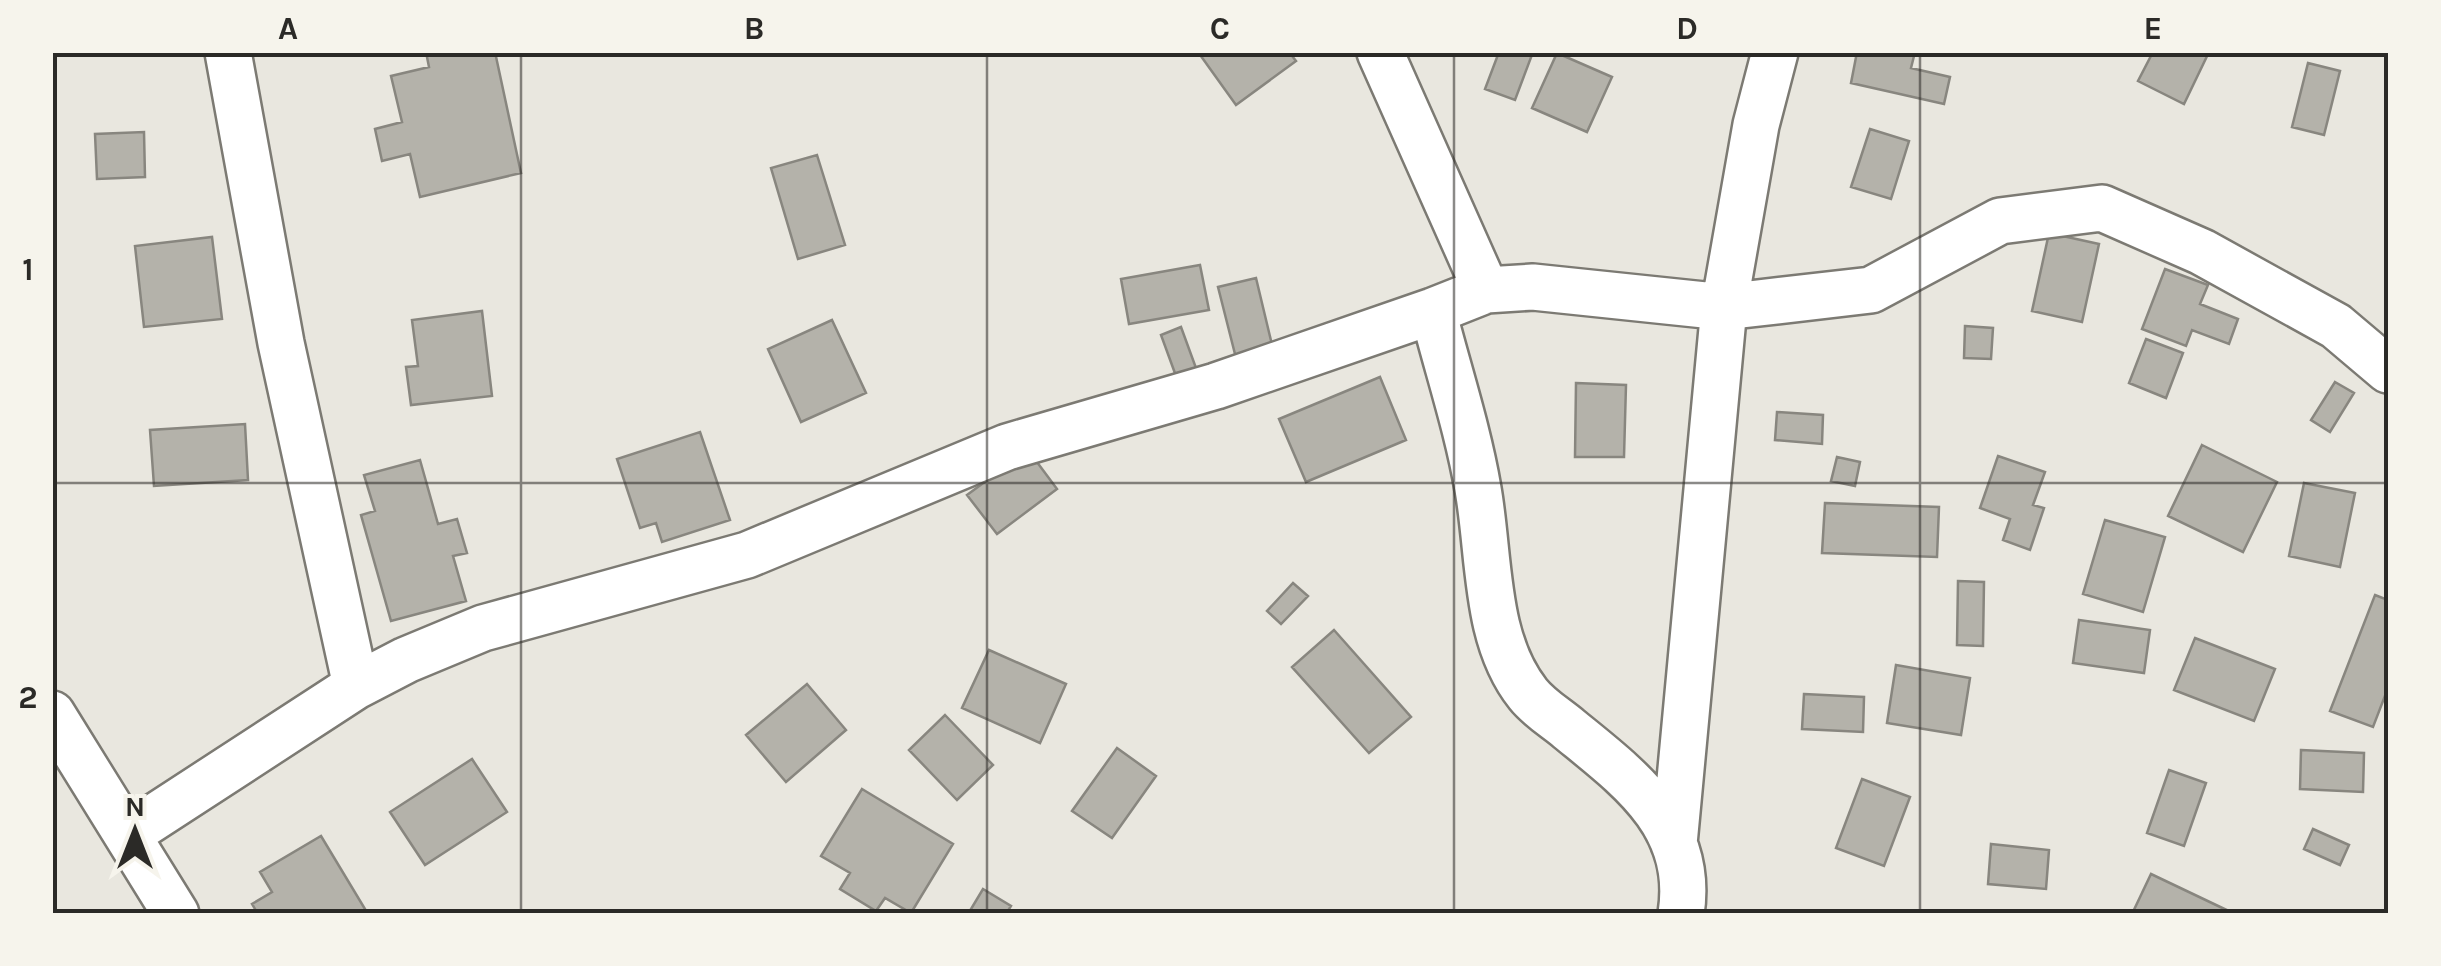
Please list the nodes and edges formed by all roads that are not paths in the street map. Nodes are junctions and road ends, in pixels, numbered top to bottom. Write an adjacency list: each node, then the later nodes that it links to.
1 (228, 52): 8 (street)
2 (1380, 52): 4 (street)
3 (1775, 52): 5 (street)
4 (1486, 290): 5 (street); 6 (street)
5 (1724, 306): 7 (street); 11 (street)
6 (1434, 312): 8 (street); 11 (street)
7 (2388, 370)
8 (356, 686): 10 (street)
9 (59, 735): 10 (street)
10 (127, 834): 12 (street)
11 (1674, 844): 13 (street)
12 (176, 914)
13 (1681, 914)

